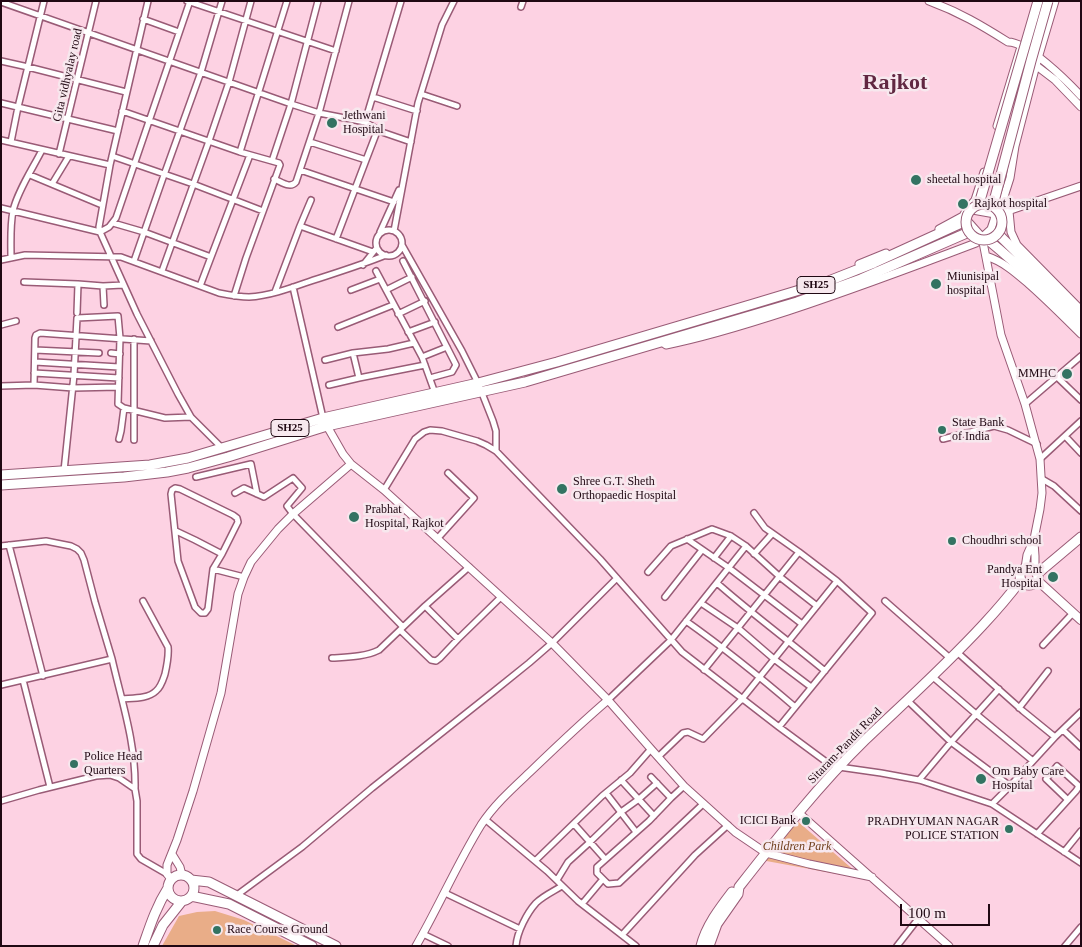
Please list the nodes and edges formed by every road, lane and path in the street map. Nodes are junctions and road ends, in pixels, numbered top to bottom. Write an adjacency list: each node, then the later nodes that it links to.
1 (44, 1): 19 (street)
2 (96, 1): 22 (street, Gita vidhyalay road)
3 (148, 1): 20 (street)
4 (222, 1): 18 (street)
5 (251, 1): 21 (street)
6 (286, 1): 24 (street)
7 (318, 1): 25 (street)
8 (349, 1): 28 (street)
9 (401, 1): 41 (street)
10 (454, 1): 39 (street)
11 (929, 1): 27 (street)
12 (1034, 1): 27 (street)
13 (1038, 1): 83 (main road, bridge)
14 (1048, 1): 87 (main road, bridge)
15 (1056, 1): 29 (street)
16 (1, 2): 19 (street)
17 (188, 2): 18 (street); 23 (street)
18 (218, 12): 21 (street); 34 (street)
19 (41, 15): 22 (street); 33 (street)
20 (143, 19): 23 (street); 26 (street)
21 (245, 21): 24 (street); 36 (street)
22 (89, 32): 26 (street); 35 (street, Gita vidhyalay road)
23 (179, 32): 31 (street)
24 (278, 32): 25 (street); 38 (street)
25 (307, 42): 28 (street); 43 (street)
26 (136, 49): 31 (street); 37 (street)
27 (1020, 49): 29 (street); 32 (street); 90 (street)
28 (336, 51): 49 (street)
29 (1039, 58): 32 (street); 40 (street)
30 (1, 61): 33 (street)
31 (169, 61): 34 (street); 51 (street)
32 (1036, 65): 45 (street); 87 (street)
33 (28, 66): 35 (street); 46 (street)
34 (201, 72): 36 (street); 55 (street)
35 (77, 79): 37 (street); 50 (street, Gita vidhyalay road)
36 (228, 82): 38 (street); 57 (street)
37 (126, 92): 47 (street)
38 (259, 92): 43 (street); 62 (street)
39 (420, 94): 44 (street); 48 (street)
40 (1081, 96)
41 (373, 97): 48 (street); 52 (street)
42 (1, 103): 46 (street)
43 (291, 104): 49 (street); 68 (street)
44 (457, 106)
45 (1081, 107)
46 (18, 108): 50 (street); 58 (street)
47 (122, 111): 51 (street); 54 (street)
48 (417, 111): 60 (street)
49 (319, 112): 52 (street); 59 (street)
50 (68, 118): 54 (street); 63 (street, Gita vidhyalay road)
51 (150, 120): 55 (street); 70 (street)
52 (365, 122): 53 (street)
53 (376, 130): 60 (street); 67 (street)
54 (118, 131): 66 (street)
55 (180, 131): 57 (street); 73 (street)
56 (1, 140): 58 (street)
57 (209, 141): 62 (street); 77 (street)
58 (11, 142): 61 (street)
59 (310, 142): 67 (street); 71 (street)
60 (411, 142): 75 (street)
61 (42, 150): 63 (street); 72 (street)
62 (240, 152): 64 (street)
63 (59, 154): 65 (street)
64 (250, 155): 68 (street); 80 (street)
65 (69, 156): 69 (street); 76 (street)
66 (112, 156): 69 (street); 70 (street)
67 (366, 160): 79 (street)
68 (272, 161): 74 (street)
69 (110, 165): 84 (street)
70 (135, 165): 73 (street); 91 (street)
71 (300, 170): 74 (street); 79 (street)
72 (30, 175): 76 (street); 86 (street)
73 (164, 175): 77 (street); 95 (street)
74 (274, 179): 88 (street)
75 (403, 183): 82 (street); 93 (street)
76 (52, 184): 84 (street)
77 (193, 184): 80 (street); 101 (street)
78 (1081, 186): 89 (street)
79 (355, 188): 82 (street); 99 (street)
80 (232, 198): 88 (street); 107 (street)
81 (311, 200): 92 (street)
82 (394, 202): 98 (street)
83 (978, 204): 87 (main road, bridge); 90 (main road, bridge)
84 (102, 205): 94 (street)
85 (1, 208): 86 (street)
86 (14, 210): 94 (street); 108 (street)
87 (994, 210): 89 (street); 90 (street); 97 (main road, bridge); 100 (street)
88 (263, 211): 126 (street)
89 (1009, 211): 130 (street)
90 (965, 215): 96 (main road, bridge); 100 (street); 171 (main road, SH25)
91 (113, 223): 94 (street); 95 (street)
92 (300, 226): 99 (street); 125 (street)
93 (394, 231): 98 (street); 102 (street)
94 (100, 232): 106 (street)
95 (144, 232): 101 (street); 110 (street)
96 (969, 232): 100 (main road, bridge); 146 (main road, SH25)
97 (998, 234): 100 (main road, bridge); 133 (main road)
98 (379, 235): 103 (street)
99 (336, 239): 103 (street)
100 (985, 239): 105 (street); 138 (main road); 146 (street)
101 (172, 243): 107 (street); 113 (street)
102 (402, 245): 104 (street); 171 (street)
103 (375, 250): 104 (street); 112 (street)
104 (386, 255): 112 (street)
105 (986, 256): 141 (street); 175 (street)
106 (112, 257): 108 (street); 110 (street); 119 (street)
107 (211, 257): 121 (street)
108 (11, 258): 109 (street)
109 (1, 260)
110 (134, 261): 113 (street)
111 (403, 261): 115 (street)
112 (363, 265): 122 (street)
113 (162, 271): 121 (street)
114 (376, 271): 116 (street)
115 (412, 277): 124 (street); 127 (street)
116 (380, 279): 123 (street); 124 (street)
117 (24, 282): 118 (street)
118 (78, 284): 120 (street); 131 (street)
119 (123, 285): 120 (street); 144 (street)
120 (103, 286): 128 (street)
121 (200, 286): 126 (street)
122 (293, 287): 125 (street); 180 (street)
123 (351, 290)
124 (386, 290): 129 (street)
125 (275, 292): 126 (street)
126 (234, 296)
127 (424, 301): 132 (street); 135 (street)
128 (104, 305)
129 (393, 305): 132 (street); 137 (street)
130 (1081, 310)
131 (77, 313)
132 (398, 314): 139 (street)
133 (1081, 316)
134 (16, 321): 136 (street)
135 (435, 322): 139 (street); 147 (street)
136 (1, 326)
137 (338, 327)
138 (1081, 327)
139 (408, 332): 145 (street)
140 (76, 334): 142 (street); 142 (street); 148 (street); 149 (street)
141 (1081, 334)
142 (120, 338): 143 (street); 153 (street)
143 (134, 339): 144 (street); 177 (street)
144 (150, 341): 178 (street)
145 (414, 342): 152 (street); 155 (street)
146 (663, 342): 171 (main road, SH25)
147 (447, 347): 155 (street); 166 (street)
148 (35, 350): 149 (street); 157 (street)
149 (75, 351): 150 (street); 158 (street)
150 (99, 353)
151 (111, 353): 153 (street)
152 (352, 353): 156 (street); 165 (street)
153 (120, 354): 160 (street)
154 (1081, 356): 163 (street)
155 (422, 357): 159 (street)
156 (325, 360)
157 (35, 362): 158 (street); 161 (street)
158 (74, 364): 160 (street); 162 (street)
159 (425, 365): 165 (street); 166 (street)
160 (119, 367): 164 (street)
161 (34, 373): 162 (street); 167 (street)
162 (74, 375): 164 (street); 172 (street)
163 (1058, 377): 174 (street); 175 (street)
164 (119, 378): 170 (street)
165 (359, 378): 168 (street)
166 (430, 378): 173 (street)
167 (34, 385): 169 (street); 172 (street)
168 (328, 385)
169 (1, 386)
170 (118, 387): 172 (street); 176 (street)
171 (480, 387): 173 (main road, SH25); 180 (main road, SH25); 187 (street)
172 (73, 388): 192 (street)
173 (434, 393): 180 (main road, SH25)
174 (1081, 400)
175 (1026, 404): 185 (street)
176 (124, 408): 177 (street); 183 (street)
177 (134, 410): 178 (street); 184 (street)
178 (191, 417): 186 (street)
179 (1081, 421): 181 (street)
180 (325, 422): 186 (main road, SH25); 189 (main road, SH25); 191 (street)
181 (1065, 436): 188 (street); 190 (street)
182 (943, 438): 185 (street)
183 (119, 439)
184 (134, 440)
185 (1037, 444): 190 (street)
186 (222, 448): 189 (street); 192 (main road, SH25)
187 (496, 451): 198 (street); 225 (street)
188 (1081, 453)
189 (228, 457): 197 (main road, SH25)
190 (1040, 459): 196 (street)
191 (351, 464): 198 (street); 203 (street)
192 (64, 471): 194 (main road, SH25)
193 (448, 473): 208 (street)
194 (1, 475)
195 (196, 477): 200 (street)
196 (1042, 480): 201 (street); 222 (street)
197 (1, 485)
198 (384, 490): 208 (street)
199 (235, 493): 200 (street)
200 (257, 494): 203 (street)
201 (1081, 511)
202 (754, 513): 205 (street)
203 (293, 514): 223 (street); 243 (street)
204 (176, 531): 215 (street); 215 (street); 220 (street)
205 (772, 534): 214 (street); 216 (street)
206 (731, 536): 209 (street); 212 (street); 217 (street)
207 (1081, 537): 222 (main road)
208 (437, 539): 218 (street)
209 (687, 539): 213 (street); 221 (street)
210 (9, 545): 211 (street); 252 (street); 257 (street)
211 (1, 546)
212 (746, 546): 216 (street); 219 (street)
213 (702, 550): 217 (street); 231 (street)
214 (799, 552): 224 (street); 226 (street)
215 (222, 554): 220 (street)
216 (754, 554): 224 (street)
217 (714, 558): 219 (street)
218 (469, 567): 230 (street); 235 (street)
219 (729, 568): 228 (street); 229 (street)
220 (214, 569): 223 (street)
221 (648, 572)
222 (1033, 573): 227 (main road); 227 (main road); 238 (main road)
223 (244, 577): 308 (street)
224 (780, 577): 229 (street); 236 (street)
225 (617, 578): 245 (street); 247 (street)
226 (837, 582): 236 (street); 255 (street)
227 (1024, 582): 250 (main road, Sitaram-Pandit Road)
228 (717, 583): 234 (street); 237 (street)
229 (765, 595): 237 (street); 241 (street)
230 (501, 597): 244 (street); 247 (street)
231 (665, 597)
232 (143, 601): 264 (street)
233 (885, 601): 250 (street)
234 (701, 604): 240 (street); 242 (street)
235 (425, 606): 243 (street); 244 (street)
236 (817, 606): 241 (street)
237 (751, 612): 242 (street); 246 (street)
238 (1073, 613): 239 (main road); 248 (street)
239 (1081, 620)
240 (686, 621): 245 (street); 249 (street)
241 (802, 624): 246 (street)
242 (738, 628): 249 (street); 253 (street)
243 (401, 629): 244 (street); 251 (street)
244 (458, 639)
245 (671, 640): 254 (street); 266 (street)
246 (789, 641): 253 (street); 255 (street)
247 (552, 642): 266 (street); 321 (street)
248 (1043, 645)
249 (722, 647): 254 (street); 258 (street)
250 (954, 656): 259 (main road, Sitaram-Pandit Road); 263 (street)
251 (332, 658)
252 (112, 659): 257 (street); 264 (street)
253 (774, 659): 258 (street); 262 (street)
254 (704, 670): 265 (street)
255 (825, 671): 262 (street)
256 (1048, 671): 269 (street)
257 (43, 676): 260 (street)
258 (760, 677): 265 (street); 268 (street)
259 (933, 677): 267 (main road, Sitaram-Pandit Road); 271 (street)
260 (22, 680): 261 (street); 287 (street)
261 (1, 685)
262 (812, 687): 268 (street)
263 (998, 689): 269 (street); 271 (street)
264 (122, 699): 288 (street)
265 (742, 699): 272 (street); 278 (street)
266 (608, 700): 277 (street); 299 (street)
267 (908, 701): 275 (street); 280 (main road, Sitaram-Pandit Road)
268 (795, 707): 272 (street)
269 (1019, 708): 274 (street)
270 (1081, 712): 273 (street)
271 (976, 714): 275 (street); 279 (street)
272 (778, 727): 280 (street)
273 (1063, 730): 274 (street); 276 (street)
274 (1055, 737): 279 (street)
275 (951, 742): 283 (street); 286 (street)
276 (1081, 747)
277 (651, 749): 278 (street); 282 (street)
278 (658, 757): 285 (street)
279 (1034, 761): 286 (street)
280 (839, 767): 283 (street); 297 (main road, Sitaram-Pandit Road)
281 (651, 776): 284 (street)
282 (621, 780): 289 (street); 291 (street)
283 (919, 780): 295 (street)
284 (657, 783): 290 (street); 291 (street)
285 (684, 786): 290 (street); 294 (street)
286 (1010, 786): 295 (street)
287 (50, 787): 288 (street); 293 (street)
288 (135, 789): 313 (street)
289 (606, 793): 296 (street); 300 (street)
290 (671, 798): 298 (street)
291 (639, 799): 296 (street); 298 (street)
292 (1068, 800): 292 (street); 304 (street)
293 (1, 801)
294 (703, 804): 301 (street); 315 (street)
295 (992, 804): 304 (street)
296 (620, 812): 303 (street); 305 (street)
297 (799, 813): 307 (main road, Sitaram-Pandit Road); 314 (street)
298 (654, 816): 303 (street)
299 (486, 820): 310 (street); 320 (street)
300 (574, 824): 305 (street); 310 (street)
301 (728, 825): 307 (street); 329 (street)
302 (1081, 831): 306 (street)
303 (636, 832): 309 (street)
304 (1037, 834): 306 (street)
305 (590, 842): 309 (street); 317 (street)
306 (1064, 852): 311 (street)
307 (766, 853): 314 (street); 330 (main road, Sitaram-Pandit Road)
308 (172, 854): 312 (street); 313 (street)
309 (605, 859): 315 (street)
310 (535, 861): 317 (street)
311 (1081, 863)
312 (182, 875): 313 (main road); 316 (main road)
313 (169, 877): 319 (main road)
314 (872, 877): 325 (street)
315 (603, 879): 324 (street)
316 (192, 880): 321 (main road); 322 (main road)
317 (557, 880): 318 (street)
318 (562, 886): 324 (street); 327 (street)
319 (168, 888): 323 (main road); 331 (main road)
320 (444, 893): 327 (street); 328 (street)
321 (237, 895): 334 (main road)
322 (191, 896): 323 (main road); 333 (main road)
323 (182, 901): 332 (main road)
324 (582, 904): 329 (street)
325 (918, 919): 339 (street); 340 (street)
326 (1081, 927): 341 (street)
327 (520, 929): 337 (street)
328 (423, 934): 335 (street); 336 (street)
329 (622, 934): 338 (street)
330 (702, 945)
331 (143, 946)
332 (153, 946)
333 (312, 946)
334 (336, 946)
335 (416, 946)
336 (448, 946)
337 (516, 946)
338 (636, 946)
339 (897, 946)
340 (949, 946)
341 (1065, 946)

